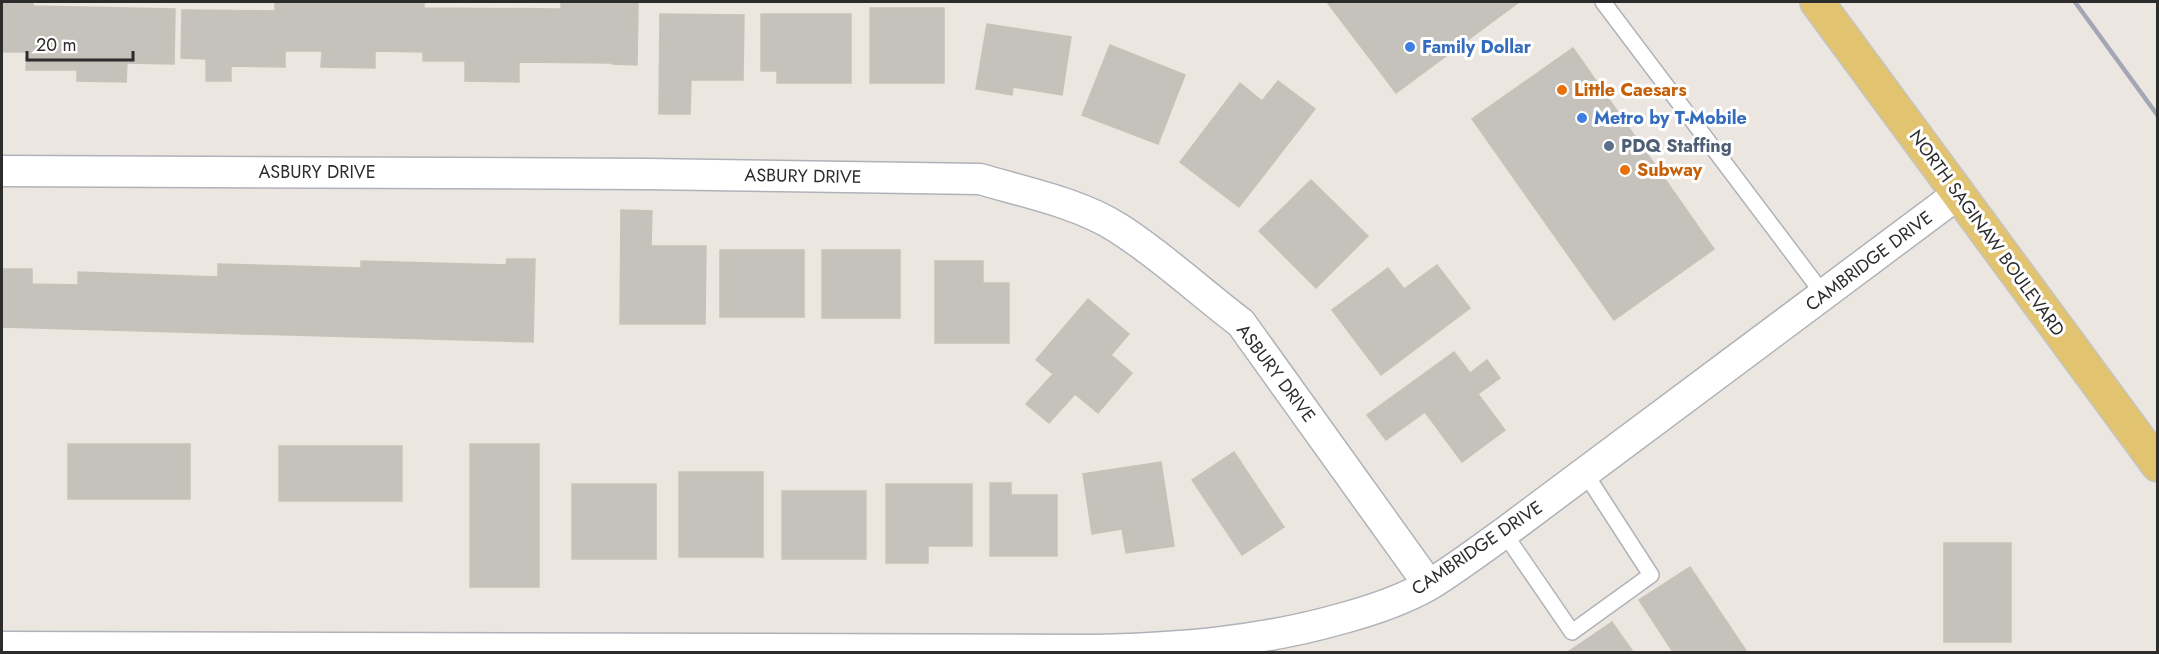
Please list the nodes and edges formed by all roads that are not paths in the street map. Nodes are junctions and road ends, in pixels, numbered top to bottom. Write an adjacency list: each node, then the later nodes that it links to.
1 (1603, 2): 5 (lane)
2 (1817, 2): 4 (main road, NORTH SAGINAW BOULEVARD)
3 (2, 171): 9 (street, ASBURY DRIVE)
4 (1958, 194): 5 (street, CAMBRIDGE DRIVE); 6 (main road, NORTH SAGINAW BOULEVARD)
5 (1824, 296): 7 (street, CAMBRIDGE DRIVE)
6 (2157, 465)
7 (1585, 473): 8 (street, CAMBRIDGE DRIVE); 8 (lane)
8 (1504, 532): 9 (street, CAMBRIDGE DRIVE)
9 (1429, 585): 10 (street, CAMBRIDGE DRIVE)
10 (2, 647)

